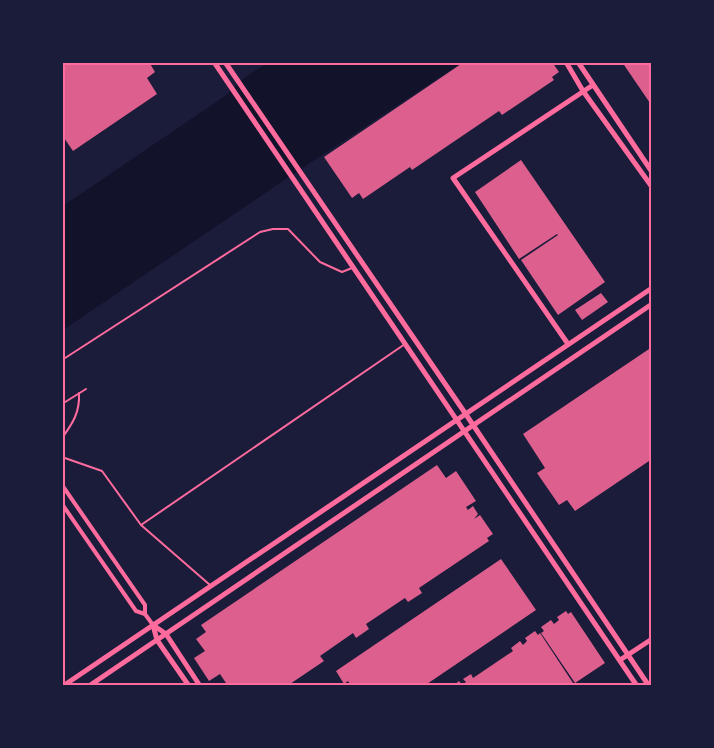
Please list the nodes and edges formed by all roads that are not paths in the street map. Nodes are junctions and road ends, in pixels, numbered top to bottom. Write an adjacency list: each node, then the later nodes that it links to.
1 (214, 62): 9 (street)
2 (225, 62): 18 (street)
3 (566, 62): 6 (street)
4 (578, 62): 5 (street)
5 (593, 85): 6 (street); 7 (street)
6 (584, 91): 8 (street); 13 (street)
7 (652, 172)
8 (652, 187)
9 (354, 267): 12 (street); 14 (lane)
10 (652, 288): 13 (street)
11 (652, 304): 20 (street)
12 (405, 343): 19 (street); 26 (lane)
13 (568, 344): 18 (street)
14 (62, 360)
15 (86, 389): 16 (lane)
16 (79, 393): 17 (lane); 22 (lane)
17 (62, 404)
18 (465, 413): 19 (street); 20 (street)
19 (456, 418): 21 (street); 27 (street)
20 (474, 426): 21 (street); 33 (street)
21 (465, 432): 30 (street); 34 (street)
22 (62, 438)
23 (62, 457): 26 (lane)
24 (62, 485): 28 (street)
25 (62, 504): 28 (street)
26 (141, 525): 27 (lane)
27 (210, 586): 29 (street)
28 (145, 614): 29 (street)
29 (153, 624): 30 (street); 32 (street); 35 (street)
30 (166, 634): 32 (street); 38 (street)
31 (652, 639): 33 (street)
32 (157, 640): 36 (street); 37 (street)
33 (628, 655): 34 (street); 40 (street)
34 (620, 660): 39 (street)
35 (62, 686)
36 (90, 686)
37 (188, 686)
38 (200, 686)
39 (637, 686)
40 (649, 686)

